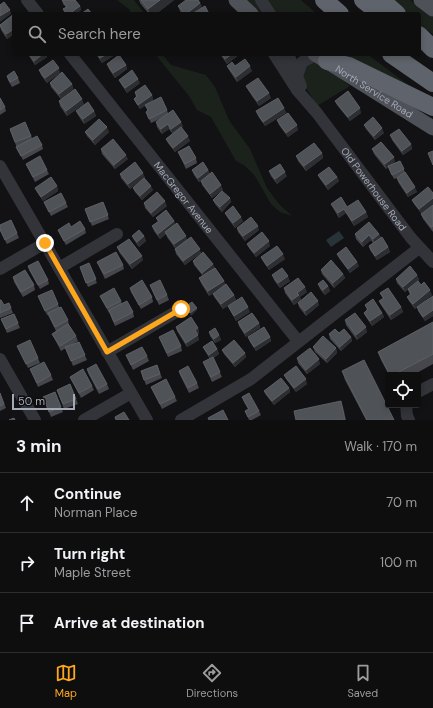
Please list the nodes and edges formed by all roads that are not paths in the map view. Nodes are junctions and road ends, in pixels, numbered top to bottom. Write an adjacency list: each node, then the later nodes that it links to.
1 (27, 0): 9 (street)
2 (236, 0): 10 (street); 11 (main road)
3 (261, 0): 12 (street)
4 (324, 0): 13 (highway)
5 (363, 0): 14 (highway)
6 (381, 0): 15 (highway)
7 (421, 0): 8 (main road)
8 (433, 9)
9 (36, 12)
10 (243, 12)
11 (249, 12)
12 (269, 12)
13 (338, 12)
14 (378, 12)
15 (395, 12)
16 (421, 37): 18 (highway)
17 (421, 44): 19 (highway)
18 (433, 49)
19 (433, 52)
20 (72, 56): 38 (street, MacGregor Avenue)
21 (275, 56): 28 (street, Old Powerhouse Road)
22 (289, 56): 25 (street, Old Powerhouse Road)
23 (320, 56): 25 (street); 27 (highway); 29 (main road, North Service Road)
24 (395, 56): 26 (highway)
25 (296, 76): 28 (street, Old Powerhouse Road)
26 (433, 84)
27 (433, 107)
28 (317, 113): 33 (street, Old Powerhouse Road)
29 (433, 128)
30 (0, 166): 32 (street)
31 (117, 234): 35 (street)
32 (45, 243): 35 (street); 36 (street)
33 (419, 248): 34 (street, Old Powerhouse Road); 38 (street)
34 (433, 262)
35 (59, 268): 39 (street)
36 (0, 269)
37 (181, 309): 39 (street)
38 (298, 341): 48 (street)
39 (107, 352): 43 (street)
40 (0, 358): 45 (street)
41 (433, 384): 42 (street)
42 (421, 390)
43 (131, 393): 46 (street); 47 (street)
44 (406, 408): 49 (street)
45 (35, 420)
46 (84, 420)
47 (147, 420)
48 (181, 420)
49 (409, 420)

